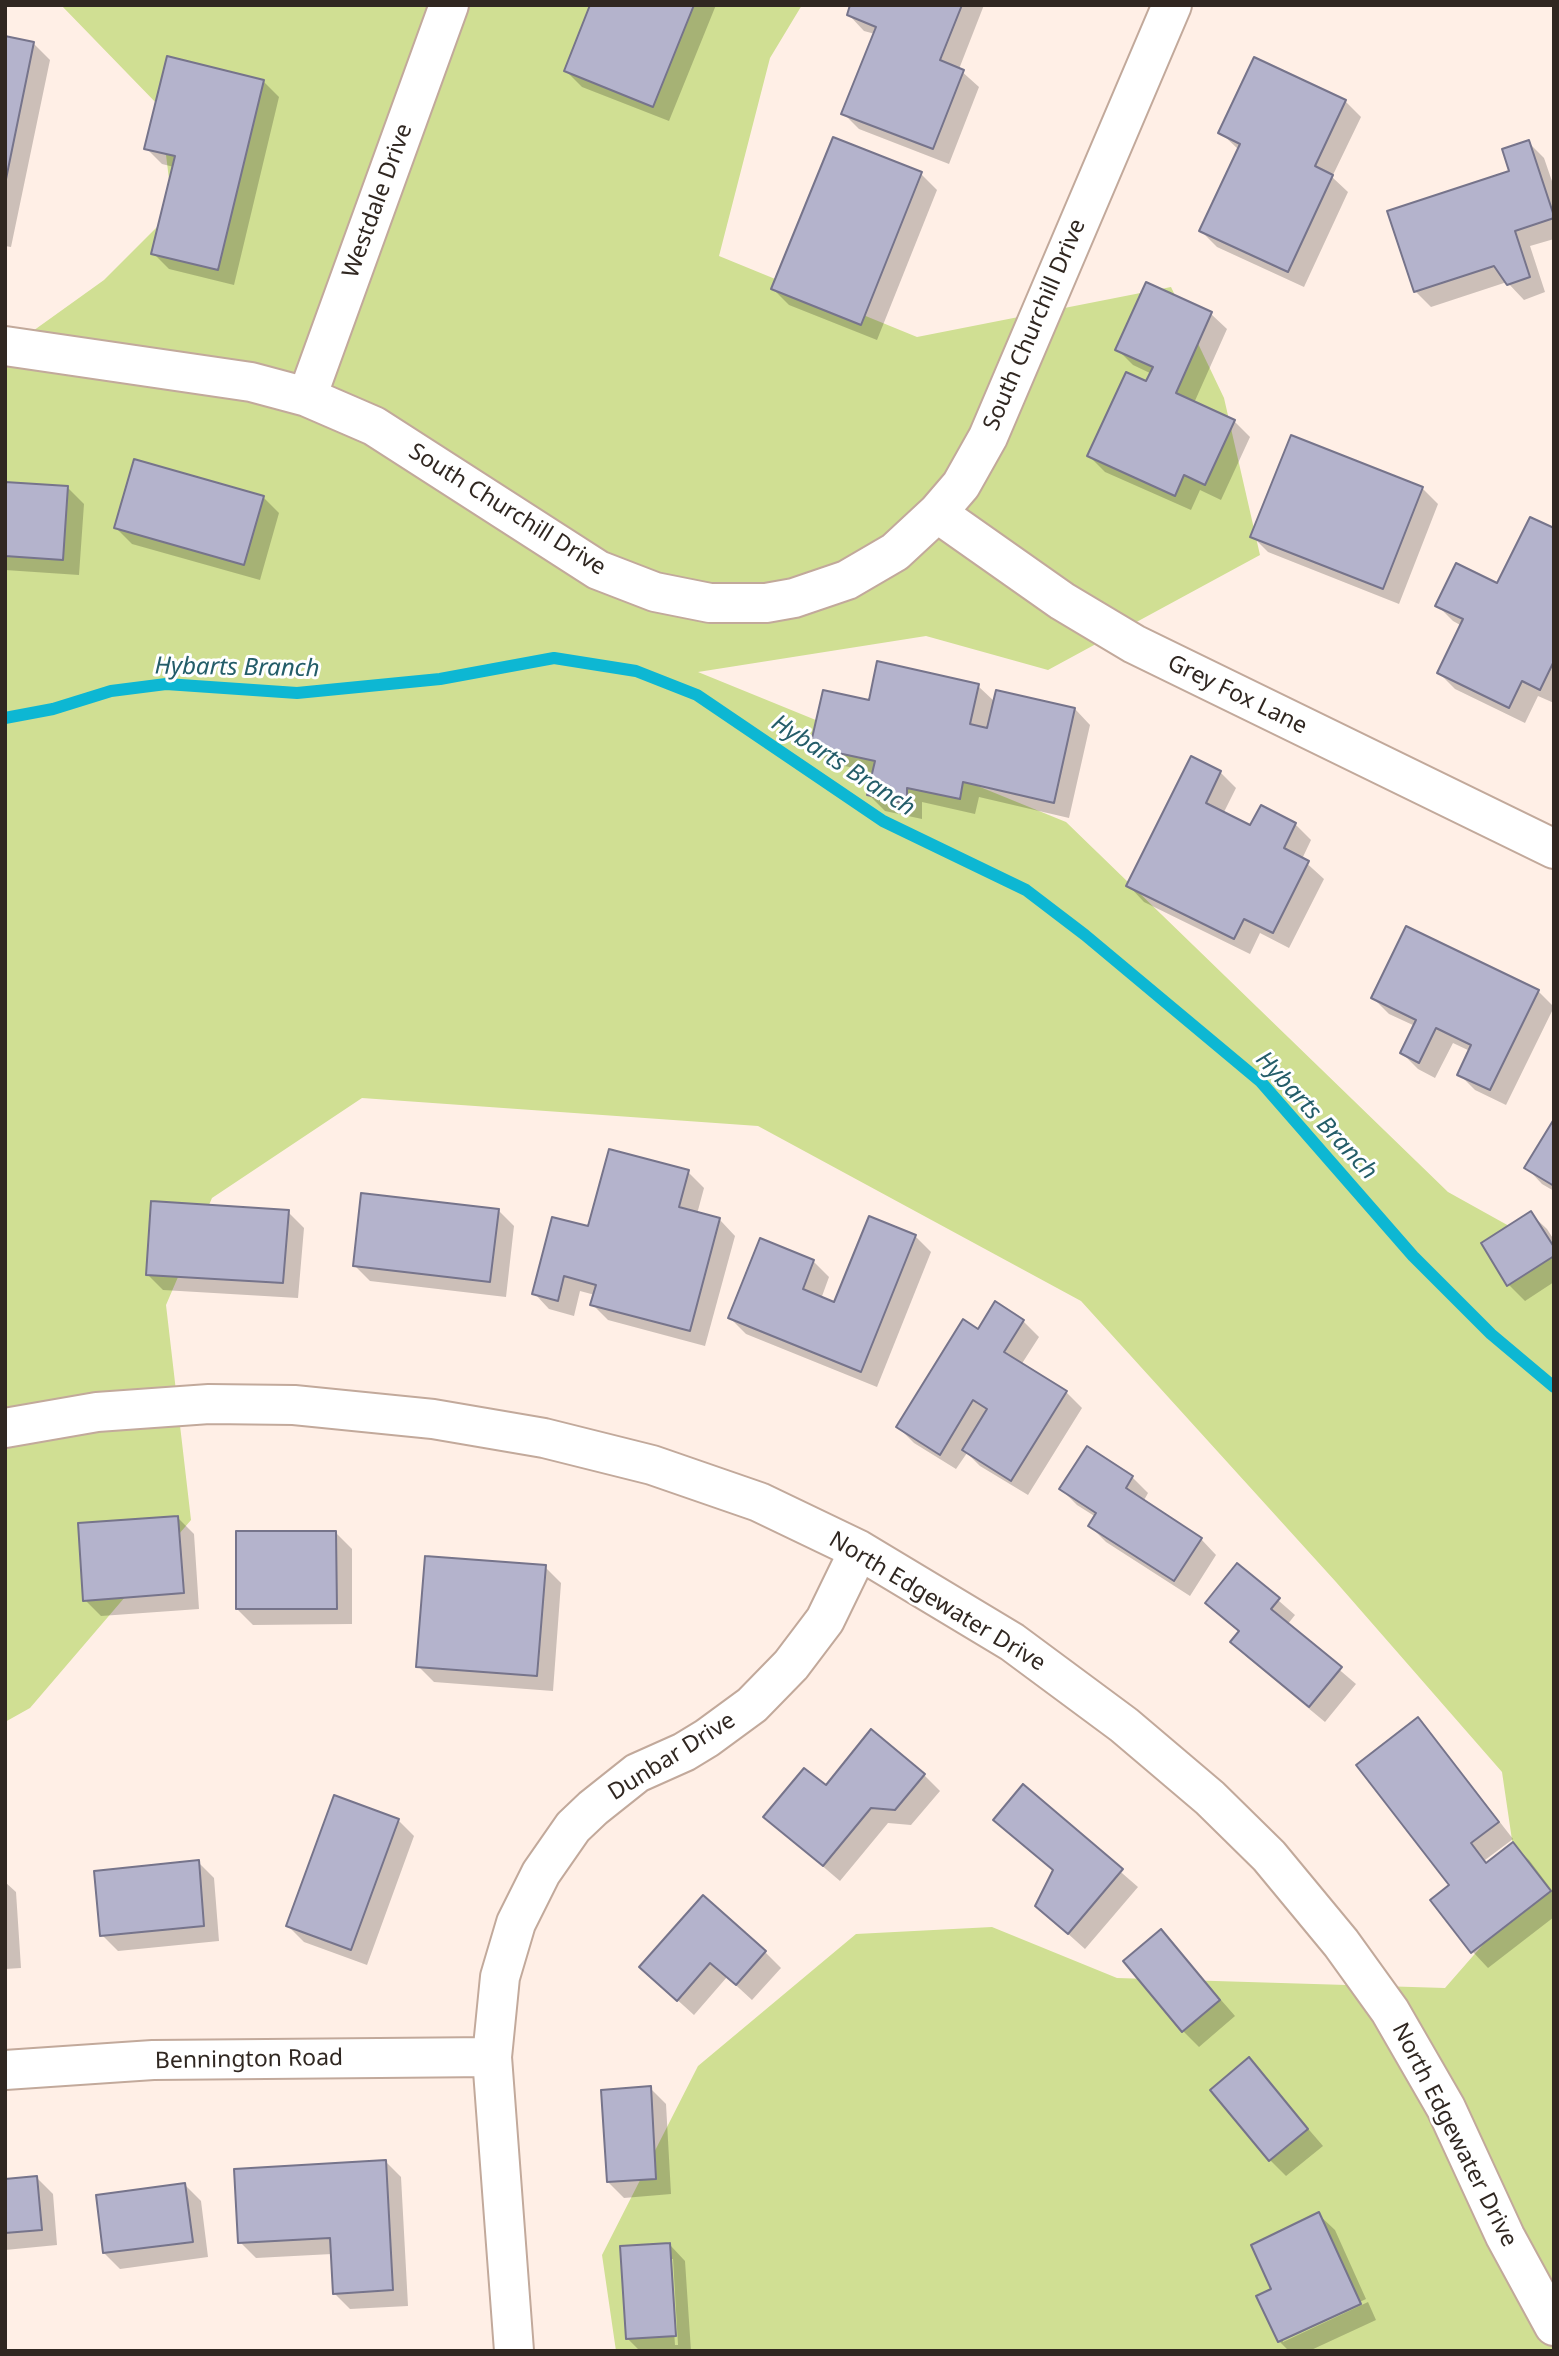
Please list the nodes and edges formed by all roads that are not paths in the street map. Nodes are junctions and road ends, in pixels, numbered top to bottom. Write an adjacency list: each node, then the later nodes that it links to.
1 (449, 5): 4 (street, Westdale Drive)
2 (1172, 5): 5 (street, South Churchill Drive)
3 (5, 346): 4 (street, South Churchill Drive)
4 (307, 397): 5 (street, South Churchill Drive)
5 (937, 513): 6 (street, Grey Fox Lane)
6 (1554, 849)
7 (5, 1428): 8 (street, North Edgewater Drive)
8 (859, 1550): 9 (street, Dunbar Drive); 11 (street, North Edgewater Drive)
9 (492, 2057): 10 (street, Bennington Road); 12 (street, Dunbar Drive)
10 (5, 2070)
11 (1554, 2326)
12 (514, 2351)

